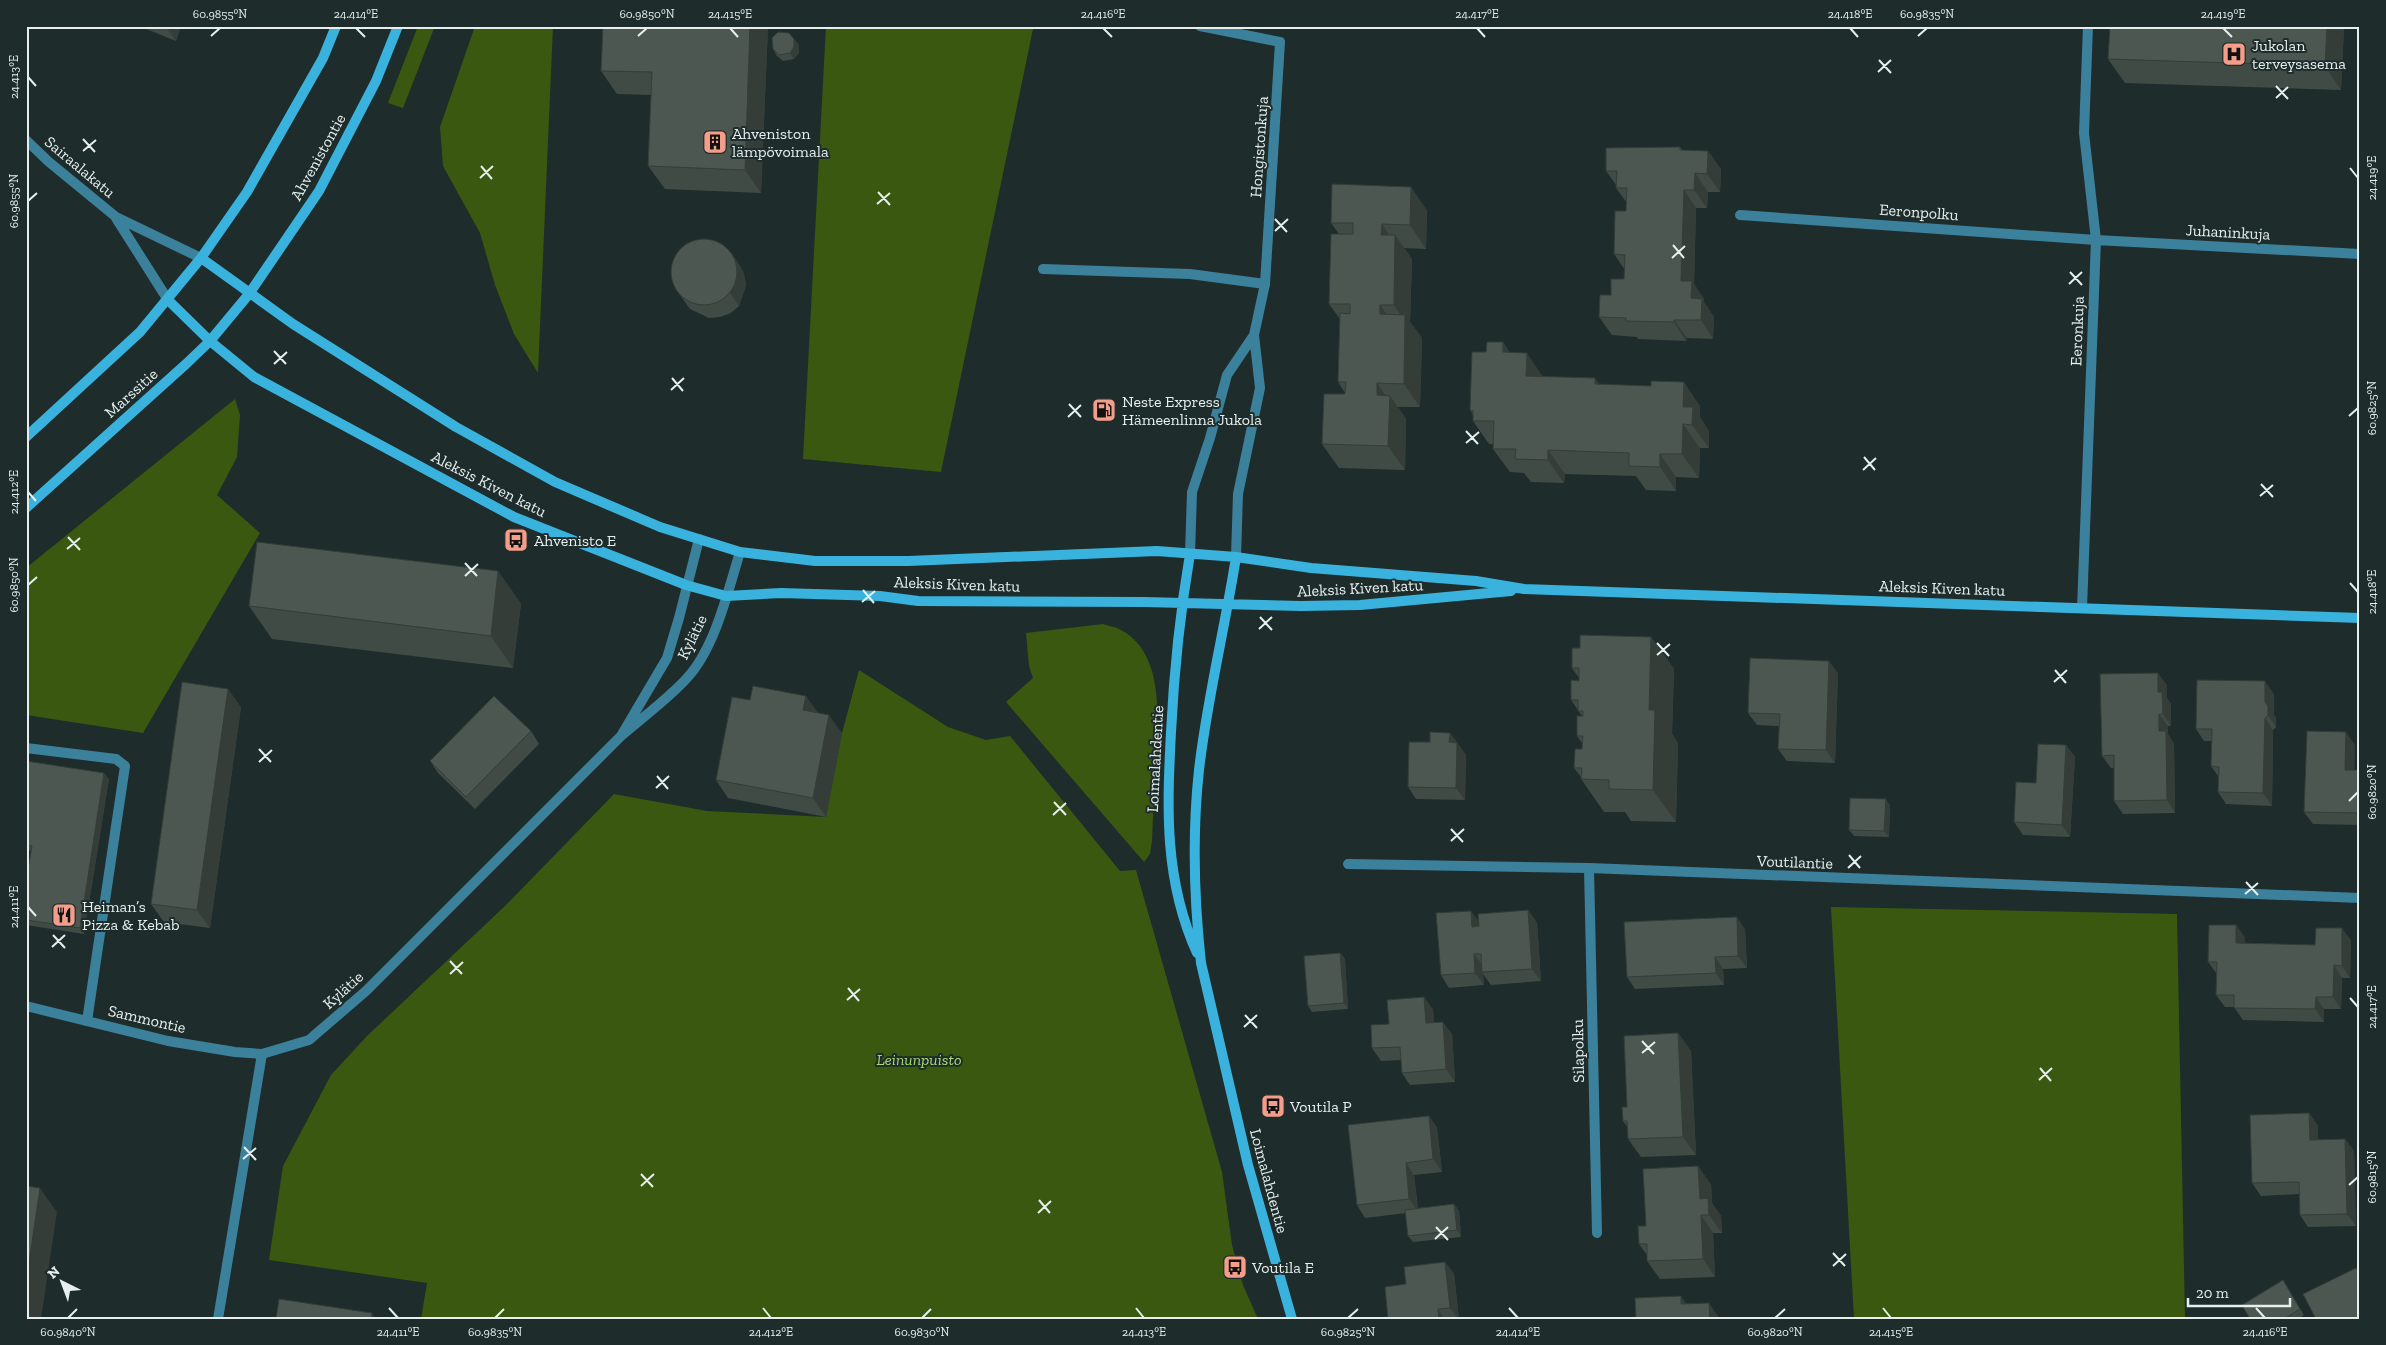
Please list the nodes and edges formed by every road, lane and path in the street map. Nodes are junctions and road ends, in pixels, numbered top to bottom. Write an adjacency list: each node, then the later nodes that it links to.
1 (336, 26): 10 (main road)
2 (398, 26): 13 (main road, Ahvenistontie)
3 (1200, 26): 12 (street, Hongistonkuja)
4 (2088, 26): 8 (street, Eeronkuja)
5 (26, 140): 7 (street, Sairaalakatu)
6 (1740, 215): 8 (street, Eeronpolku)
7 (116, 217): 10 (street); 14 (street)
8 (2096, 240): 9 (street, Juhaninkuja); 28 (street, Eeronkuja)
9 (2360, 254)
10 (201, 258): 13 (main road, Aleksis Kiven katu); 14 (main road)
11 (1043, 269): 12 (street)
12 (1265, 284): 15 (street, Hongistonkuja)
13 (249, 294): 16 (main road, Marssitie); 19 (main road, Aleksis Kiven katu)
14 (168, 300): 16 (main road, Aleksis Kiven katu); 17 (main road)
15 (1254, 335): 21 (street, Hongistonkuja); 22 (street, Hongistonkuja)
16 (210, 341): 18 (main road, Marssitie); 23 (main road, Aleksis Kiven katu)
17 (26, 437)
18 (26, 508)
19 (698, 539): 20 (main road, Aleksis Kiven katu); 23 (street, Kylätie)
20 (740, 552): 21 (main road, Aleksis Kiven katu); 25 (street, Kylätie)
21 (1190, 554): 22 (main road, Aleksis Kiven katu); 26 (main road, Loimalahdentie)
22 (1236, 557): 24 (main road, Aleksis Kiven katu); 27 (main road, Loimalahdentie)
23 (686, 585): 25 (main road, Aleksis Kiven katu); 30 (street, Kylätie)
24 (1524, 589): 27 (main road, Aleksis Kiven katu); 28 (main road, Aleksis Kiven katu)
25 (726, 596): 26 (main road, Aleksis Kiven katu); 30 (street, Kylätie)
26 (1182, 604): 27 (main road, Aleksis Kiven katu); 35 (main road, Loimalahdentie)
27 (1228, 606): 35 (main road, Loimalahdentie)
28 (2082, 608): 29 (main road, Aleksis Kiven katu)
29 (2360, 618)
30 (621, 736): 38 (street, Kylätie)
31 (26, 748): 37 (street)
32 (1348, 864): 33 (street, Voutilantie)
33 (1589, 868): 34 (street, Voutilantie); 39 (street, Silapolku)
34 (2360, 898)
35 (1201, 963): 41 (main road, Loimalahdentie)
36 (26, 1006): 37 (street, Sammontie)
37 (86, 1021): 38 (street, Sammontie)
38 (262, 1054): 40 (street)
39 (1596, 1233)
40 (218, 1319)
41 (1292, 1319)

